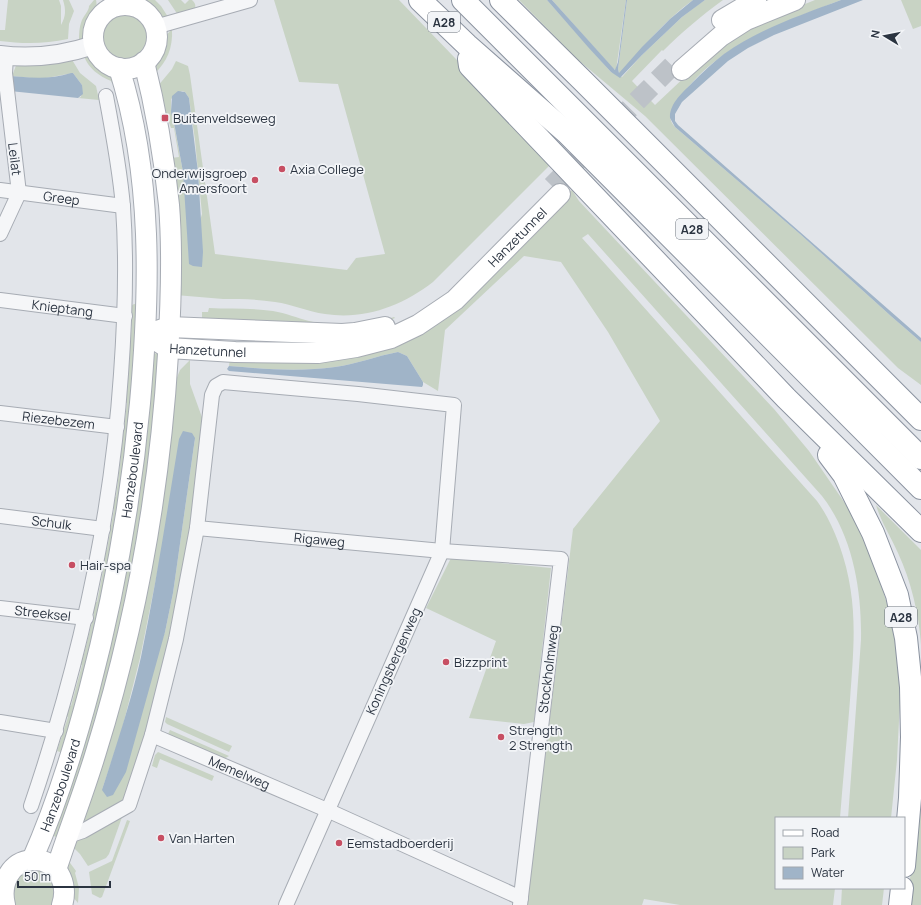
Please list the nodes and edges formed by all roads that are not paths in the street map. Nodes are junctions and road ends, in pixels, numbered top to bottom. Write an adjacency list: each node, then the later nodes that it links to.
1 (250, 0): 9 (street)
2 (420, 0): 11 (highway, A28)
3 (463, 0): 32 (highway, A28)
4 (501, 0): 25 (highway, A28)
5 (756, 0): 6 (main road)
6 (795, 0)
7 (127, 3): 8 (main road); 9 (main road)
8 (102, 6): 10 (main road)
9 (155, 27): 13 (main road)
10 (94, 45): 12 (street); 14 (main road)
11 (467, 45): 26 (highway, A28); 33 (highway, A28)
12 (4, 61): 17 (street, Leilat)
13 (144, 62): 14 (main road); 22 (main road, Hanzeboulevard)
14 (119, 68): 23 (main road, Hanzeboulevard)
15 (106, 96): 18 (street, Hanzeboulevard)
16 (0, 190): 17 (street, Greep)
17 (19, 193): 18 (street, Greep); 19 (street, Leilat)
18 (123, 206): 21 (street, Hanzeboulevard)
19 (0, 234)
20 (0, 300): 21 (street, Knieptang)
21 (125, 316): 31 (street, Hanzeboulevard)
22 (169, 327): 23 (main road, Hanzetunnel); 24 (main road, Hanzeboulevard); 24 (main road, Hanzetunnel)
23 (145, 334): 24 (main road, Hanzetunnel); 48 (main road, Hanzeboulevard)
24 (168, 348): 46 (main road, Hanzeboulevard)
25 (872, 371): 27 (highway); 30 (highway, A28)
26 (786, 398): 37 (highway, A28); 47 (highway, A28)
27 (921, 399)
28 (454, 405): 35 (street, Hanzeboulevard); 38 (street, Koningsbergenweg)
29 (0, 412): 31 (street, Riezebezem)
30 (921, 419)
31 (117, 427): 36 (street, Hanzeboulevard)
32 (921, 458)
33 (921, 488)
34 (0, 516): 36 (street, Schulk)
35 (196, 528): 38 (street, Rigaweg); 43 (street, Hanzeboulevard)
36 (103, 529): 40 (street, Hanzeboulevard)
37 (921, 531)
38 (442, 551): 45 (street, Koningsbergenweg); 52 (street, Stockholmweg)
39 (0, 608): 40 (street, Streeksel)
40 (86, 618): 42 (street, Hanzeboulevard)
41 (0, 722): 42 (street)
42 (56, 731): 44 (street, Hanzeboulevard)
43 (152, 735): 45 (street, Memelweg); 46 (street, Hanzeboulevard)
44 (31, 806)
45 (327, 810): 52 (street, Stockholmweg); 54 (street, Koningsbergenweg)
46 (68, 836): 49 (main road, Hanzeboulevard)
47 (905, 855)
48 (32, 860): 49 (main road); 51 (main road)
49 (56, 870): 53 (main road)
50 (902, 889): 55 (highway)
51 (2, 893)
52 (520, 902)
53 (63, 905)
54 (286, 905)
55 (900, 905)

